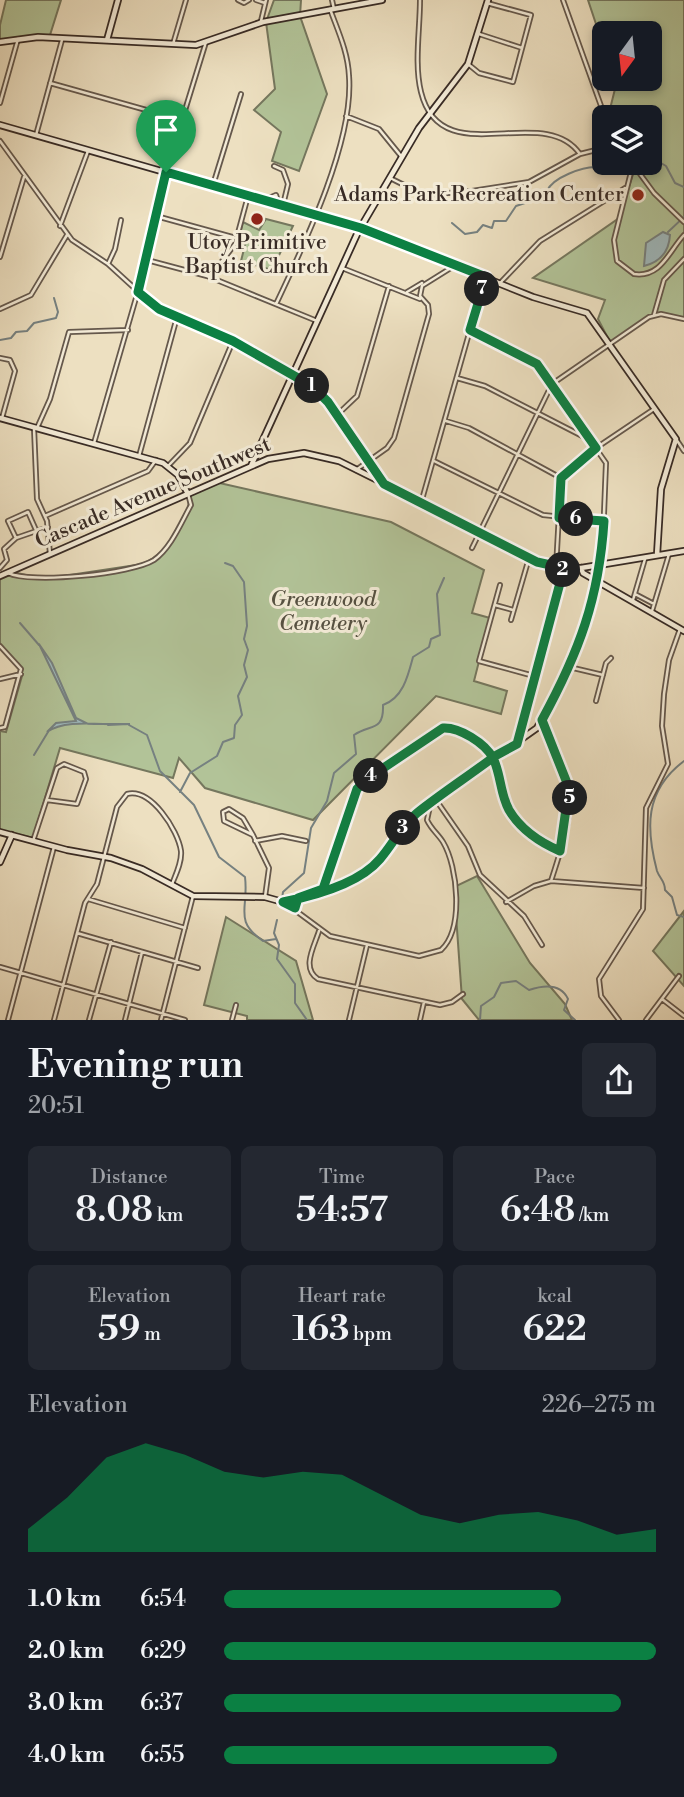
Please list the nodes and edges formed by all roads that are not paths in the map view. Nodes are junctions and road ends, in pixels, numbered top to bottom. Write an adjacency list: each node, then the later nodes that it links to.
1 (118, 0): 18 (street)
2 (186, 0): 21 (street)
3 (238, 0): 4 (street)
4 (249, 0)
5 (256, 0): 10 (street)
6 (332, 0): 13 (street)
7 (382, 0): 11 (street)
8 (420, 0): 28 (street)
9 (563, 0): 27 (street)
10 (265, 1): 14 (street)
11 (371, 1): 13 (street)
12 (488, 2): 15 (street); 22 (street)
13 (332, 9): 14 (street); 29 (street)
14 (261, 22): 20 (street)
15 (479, 34): 22 (street); 23 (street)
16 (63, 38): 17 (street); 18 (street); 24 (street)
17 (19, 39): 19 (street); 26 (street)
18 (107, 40): 21 (street)
19 (0, 42)
20 (206, 42): 21 (street); 30 (street)
21 (173, 44)
22 (522, 48): 23 (street)
23 (468, 64): 28 (street)
24 (50, 83): 30 (street); 32 (street)
25 (241, 94): 46 (street)
26 (0, 103)
27 (601, 105)
28 (430, 113): 38 (street); 39 (street)
29 (346, 116): 39 (street); 50 (street)
30 (182, 120): 41 (street)
31 (0, 125): 32 (street)
32 (36, 135): 35 (street)
33 (0, 141): 34 (street)
34 (5, 148): 37 (street); 44 (street)
35 (88, 150): 41 (street); 54 (street)
36 (592, 150): 38 (street)
37 (0, 153)
38 (579, 153): 45 (street)
39 (402, 157): 45 (street)
40 (274, 166): 49 (street)
41 (166, 172): 46 (street); 51 (street)
42 (632, 175): 47 (street)
43 (640, 175): 53 (street)
44 (24, 176): 54 (street); 59 (street)
45 (390, 178): 55 (street)
46 (213, 185): 48 (street)
47 (627, 188): 57 (street); 68 (street)
48 (248, 195): 49 (street); 58 (street)
49 (281, 205): 50 (street)
50 (317, 215): 55 (street); 73 (street)
51 (156, 216): 58 (street); 61 (street)
52 (121, 220): 62 (street)
53 (684, 222)
54 (60, 226): 56 (street)
55 (361, 228): 63 (street); 64 (street)
56 (67, 234): 62 (street); 74 (street)
57 (684, 235)
58 (236, 238): 65 (street)
59 (0, 257)
60 (684, 258): 75 (street)
61 (146, 260): 65 (street); 70 (street)
62 (108, 264): 70 (street)
63 (455, 265): 66 (street); 67 (street)
64 (342, 268): 69 (street); 78 (street)
65 (209, 277): 73 (street)
66 (486, 277): 68 (street); 80 (street)
67 (425, 282): 71 (street); 72 (street)
68 (501, 282): 82 (street)
69 (388, 286): 71 (street); 89 (street)
70 (138, 292): 76 (street); 79 (street)
71 (406, 293): 72 (street)
72 (422, 299): 102 (street)
73 (276, 304): 78 (street)
74 (0, 309)
75 (654, 315): 77 (street); 82 (street)
76 (177, 317): 81 (street); 99 (street)
77 (684, 319)
78 (317, 321): 84 (street)
79 (128, 330): 92 (street); 95 (street)
80 (470, 330): 85 (street); 86 (street)
81 (233, 341): 84 (street); 103 (street)
82 (610, 343): 86 (street); 87 (street)
83 (0, 358): 90 (street)
84 (292, 374): 89 (street); 104 (street)
85 (457, 378): 88 (street); 91 (street)
86 (552, 384): 88 (street); 94 (street)
87 (654, 408): 93 (street); 96 (street)
88 (540, 414): 94 (street); 98 (street)
89 (337, 415): 102 (street)
90 (1, 418): 92 (street)
91 (445, 421): 98 (street); 101 (street)
92 (35, 427): 95 (street); 111 (street)
93 (676, 439): 97 (street); 122 (street)
94 (591, 440): 96 (street)
95 (94, 443): 99 (street)
96 (596, 448): 106 (street); 113 (street)
97 (684, 452)
98 (519, 454): 106 (street); 108 (street)
99 (139, 456): 100 (street)
100 (156, 460): 103 (street); 111 (street)
101 (434, 461): 108 (street); 110 (street)
102 (368, 462): 105 (street); 107 (street)
103 (169, 466): 109 (street)
104 (251, 466): 105 (street, Cascade Avenue Southwest); 109 (street, Cascade Avenue Southwest)
105 (358, 471): 107 (street, Cascade Avenue Southwest)
106 (561, 478): 112 (street)
107 (384, 484): 110 (street, Cascade Avenue Southwest)
108 (499, 493): 112 (street); 116 (street)
109 (188, 494): 120 (street, Cascade Avenue Southwest); 130 (street)
110 (421, 503): 116 (street, Cascade Avenue Southwest)
111 (45, 516): 114 (street)
112 (559, 518): 113 (street); 126 (street)
113 (604, 521): 125 (street)
114 (48, 527): 115 (street); 120 (street)
115 (36, 530): 117 (street); 117 (street)
116 (479, 532): 118 (street); 124 (street, Cascade Avenue Southwest)
117 (16, 538): 129 (street)
118 (472, 548)
119 (684, 551): 121 (street)
120 (50, 554): 130 (street, Cascade Avenue Southwest)
121 (669, 554): 122 (street); 134 (street)
122 (657, 555): 123 (street)
123 (645, 557): 125 (street); 133 (street)
124 (529, 558): 126 (street, Cascade Avenue Southwest); 136 (street)
125 (602, 565): 128 (street); 131 (street)
126 (556, 568): 127 (street)
127 (564, 568): 128 (street); 144 (street)
128 (581, 568): 131 (street)
129 (0, 573): 130 (street, Cascade Avenue Southwest)
130 (8, 573)
131 (597, 580): 133 (street); 142 (street)
132 (500, 585): 135 (street)
133 (634, 597): 134 (street); 137 (street)
134 (654, 604): 137 (street)
135 (495, 605): 136 (street); 144 (street)
136 (513, 610): 138 (street)
137 (652, 611): 139 (street)
138 (511, 620)
139 (682, 630): 166 (street)
140 (0, 646): 143 (street)
141 (611, 658): 145 (street)
142 (569, 667): 145 (street); 148 (street)
143 (21, 674): 146 (street); 149 (street)
144 (534, 676): 150 (street)
145 (603, 676): 147 (street)
146 (0, 679)
147 (596, 701)
148 (542, 720): 150 (street); 161 (street)
149 (0, 728)
150 (517, 744): 151 (street)
151 (492, 758): 153 (street); 161 (street); 167 (street)
152 (47, 800): 152 (street); 157 (street)
153 (434, 802): 167 (street); 173 (street); 179 (street)
154 (0, 832): 155 (street)
155 (12, 835): 157 (street); 163 (street)
156 (253, 835): 156 (street); 158 (street)
157 (33, 841): 160 (street)
158 (256, 841): 159 (street); 169 (street)
159 (306, 841)
160 (54, 847): 162 (street); 185 (street)
161 (560, 851): 164 (street)
162 (104, 856): 165 (street); 165 (street); 171 (street)
163 (0, 862)
164 (551, 881): 166 (street); 173 (street)
165 (172, 886): 168 (street)
166 (644, 888): 206 (street)
167 (323, 889): 170 (street)
168 (193, 896): 169 (street); 175 (street)
169 (265, 897): 172 (street)
170 (298, 898): 172 (street); 174 (street)
171 (88, 899): 175 (street); 177 (street)
172 (286, 901): 174 (street)
173 (506, 902): 180 (street)
174 (295, 908): 176 (street)
175 (186, 928): 182 (street)
176 (319, 931): 179 (street); 188 (street)
177 (77, 933): 178 (street); 187 (street)
178 (111, 942): 181 (street); 190 (street)
179 (368, 945): 188 (street)
180 (542, 945)
181 (142, 951): 182 (street); 193 (street)
182 (177, 961): 184 (street); 195 (street)
183 (0, 967): 185 (street)
184 (198, 968)
185 (21, 973): 187 (street); 197 (street)
186 (679, 976): 191 (street)
187 (63, 985): 190 (street); 198 (street)
188 (355, 987): 192 (street); 204 (street)
189 (463, 994): 192 (street)
190 (96, 995): 193 (street); 199 (street)
191 (662, 999): 196 (street); 207 (street)
192 (424, 1002): 205 (street)
193 (129, 1003): 195 (street); 200 (street)
194 (236, 1004): 203 (street)
195 (162, 1013): 201 (street); 202 (street)
196 (684, 1016)
197 (8, 1020)
198 (54, 1020)
199 (89, 1020)
200 (125, 1020)
201 (161, 1020)
202 (185, 1020)
203 (232, 1020)
204 (349, 1020)
205 (419, 1020)
206 (619, 1020)
207 (646, 1020)

